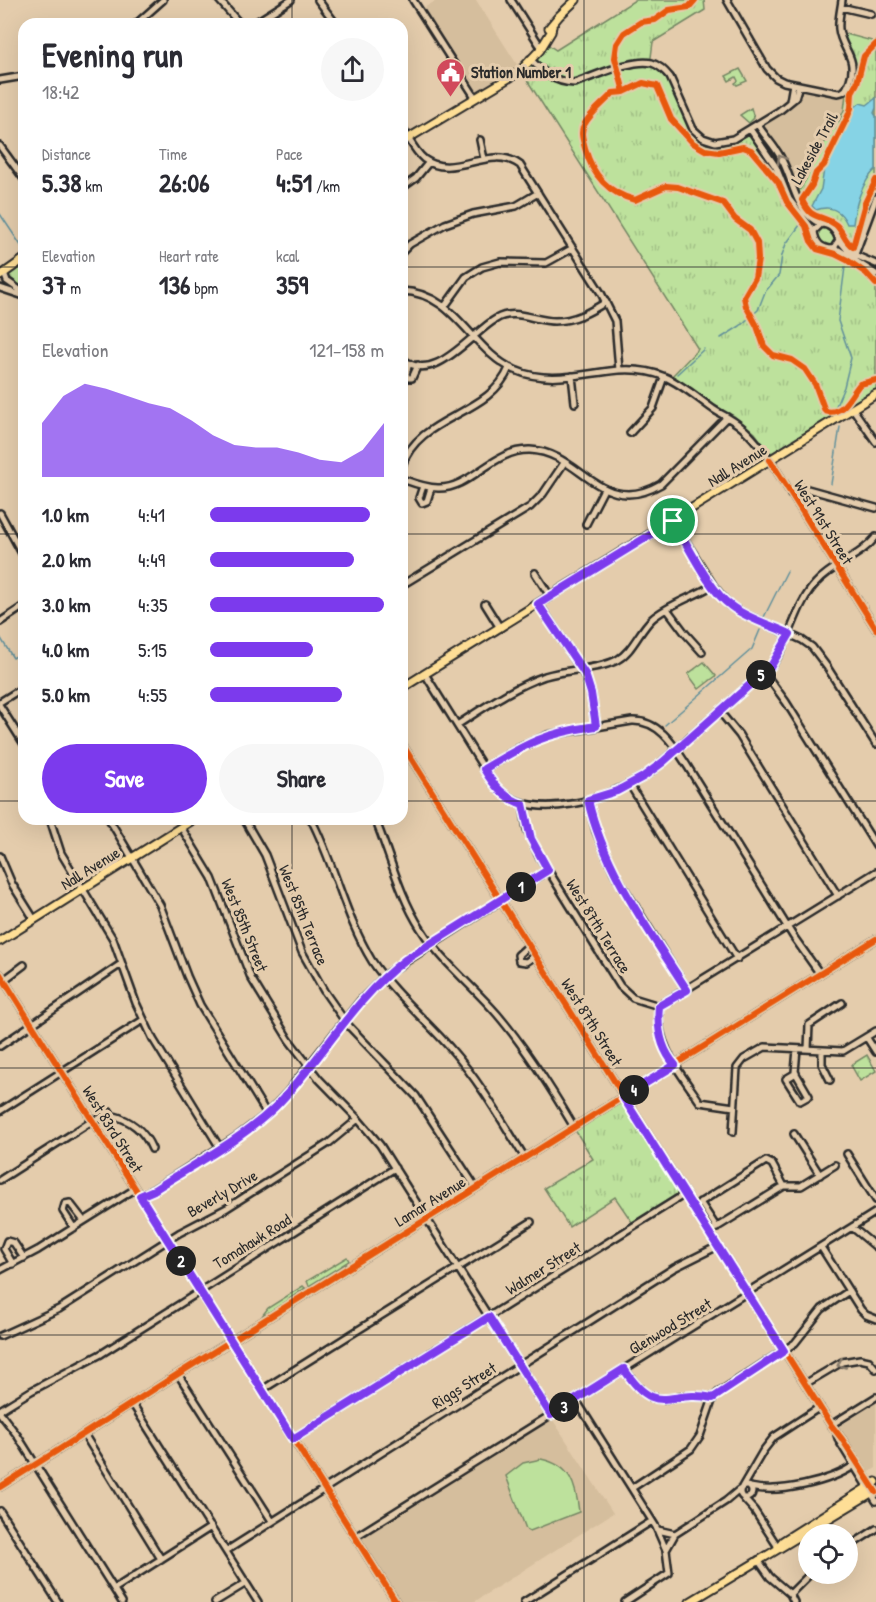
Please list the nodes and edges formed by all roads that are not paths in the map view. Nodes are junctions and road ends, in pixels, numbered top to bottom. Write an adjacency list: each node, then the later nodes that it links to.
1 (163, 0): 11 (street)
2 (219, 0): 12 (street)
3 (291, 0): 13 (street)
4 (318, 0): 14 (street)
5 (413, 0): 21 (street)
6 (512, 0): 16 (street)
7 (576, 0): 15 (main road)
8 (727, 0): 20 (street)
9 (842, 3): 10 (street); 20 (street)
10 (871, 14)
11 (143, 18)
12 (235, 18)
13 (262, 18)
14 (332, 18)
15 (552, 26): 16 (main road); 17 (main road)
16 (539, 44): 17 (main road)
17 (531, 59): 21 (main road); 23 (street)
18 (18, 77): 19 (street)
19 (0, 80)
20 (796, 84): 22 (street)
21 (475, 97): 24 (main road)
22 (758, 125): 23 (street); 34 (street, one-way to 22)
23 (750, 129): 35 (street)
24 (408, 138)
25 (480, 140): 28 (street)
26 (408, 143): 29 (street)
27 (0, 146): 30 (street)
28 (484, 159): 29 (street); 32 (street)
29 (429, 162): 31 (street)
30 (18, 171)
31 (408, 183)
32 (538, 193): 37 (street); 38 (street)
33 (876, 198): 40 (street)
34 (821, 224): 35 (street); 36 (street)
35 (814, 231): 39 (street)
36 (839, 240): 39 (street); 40 (street)
37 (408, 246)
38 (573, 248): 49 (street); 50 (street)
39 (833, 249): 40 (street)
40 (854, 258): 42 (street); 43 (street)
41 (18, 263): 44 (main road)
42 (876, 264)
43 (876, 274)
44 (2, 275): 46 (street)
45 (0, 288): 47 (street)
46 (18, 289)
47 (18, 292)
48 (408, 292): 50 (street)
49 (606, 302): 51 (street); 56 (street)
50 (444, 306): 51 (street)
51 (475, 336): 53 (street); 55 (street)
52 (409, 363): 53 (street); 54 (street)
53 (418, 365): 59 (street)
54 (408, 367)
55 (509, 368): 57 (street, West 91st Street); 66 (street)
56 (619, 370): 57 (street, West 91st Street); 58 (street, West 91st Street)
57 (572, 376): 61 (street)
58 (664, 377): 63 (street, West 91st Street); 64 (street)
59 (408, 378)
60 (876, 394): 62 (main road, Nall Avenue)
61 (575, 403)
62 (853, 409): 65 (street); 67 (main road, Nall Avenue)
63 (727, 417): 67 (street, West 91st Street); 72 (street)
64 (630, 433)
65 (876, 441)
66 (408, 453)
67 (770, 460): 73 (street, West 91st Street); 76 (main road, Nall Avenue)
68 (564, 464): 71 (street); 72 (street); 84 (street)
69 (408, 481): 70 (street)
70 (423, 486): 71 (street); 71 (street)
71 (431, 488)
72 (604, 489): 77 (street)
73 (790, 495): 74 (street); 82 (street, West 91st Street)
74 (876, 508)
75 (0, 513): 78 (street)
76 (673, 521): 85 (street); 86 (main road, Nall Avenue)
77 (586, 524)
78 (7, 527): 79 (street); 81 (street)
79 (0, 532)
80 (876, 537): 82 (street)
81 (18, 546)
82 (837, 567): 91 (street, West 91st Street); 95 (street)
83 (535, 573): 86 (street)
84 (408, 581)
85 (713, 585): 89 (street); 95 (street)
86 (550, 596): 88 (main road, Nall Avenue)
87 (485, 604): 93 (street)
88 (538, 604): 93 (main road, Nall Avenue); 97 (street)
89 (667, 609): 96 (street); 97 (street)
90 (18, 610): 92 (street)
91 (874, 620): 94 (street, West 91st Street)
92 (0, 622)
93 (500, 628): 99 (main road, Nall Avenue)
94 (876, 629)
95 (790, 634): 98 (street); 107 (street)
96 (702, 652)
97 (581, 668): 104 (street); 105 (street)
98 (764, 672): 103 (street); 121 (street)
99 (425, 674): 100 (main road, Nall Avenue); 104 (street)
100 (408, 684)
101 (18, 691): 102 (street)
102 (0, 704): 106 (street)
103 (720, 711): 108 (street); 127 (street)
104 (457, 725): 110 (street)
105 (596, 726): 108 (street); 110 (street)
106 (18, 734)
107 (876, 744)
108 (676, 750): 111 (street); 130 (street)
109 (408, 754): 128 (street, West 87th Street)
110 (484, 769): 113 (street)
111 (630, 784): 112 (street); 136 (street)
112 (588, 800): 113 (street); 143 (street)
113 (523, 804): 124 (street, West 87th Terrace)
114 (52, 825): 126 (street)
115 (113, 825): 123 (street)
116 (184, 825): 120 (main road, Nall Avenue)
117 (247, 825): 147 (street, West 85th Terrace)
118 (314, 825): 141 (street)
119 (377, 825): 133 (street)
120 (181, 827): 123 (main road, Nall Avenue); 158 (street, West 85th Street)
121 (876, 846)
122 (0, 856): 129 (street)
123 (132, 858): 126 (main road, Nall Avenue); 165 (street)
124 (548, 870): 128 (street); 145 (street, West 87th Terrace)
125 (876, 872): 127 (street)
126 (83, 888): 129 (main road, Nall Avenue); 137 (street)
127 (838, 896): 130 (street)
128 (500, 900): 133 (street); 134 (street, West 87th Street)
129 (34, 919): 132 (main road, Nall Avenue)
130 (788, 927): 136 (street); 140 (street)
131 (876, 939): 140 (street, Lamar Avenue)
132 (0, 941)
133 (431, 944): 141 (street); 168 (street)
134 (528, 946): 135 (street, West 87th Street); 135 (street, West 87th Street)
135 (535, 956): 162 (street, West 87th Street)
136 (737, 959): 143 (street)
137 (122, 964): 146 (street); 148 (street)
138 (24, 965): 142 (street)
139 (0, 974): 142 (street, West 83rd Street)
140 (820, 974): 157 (street, Lamar Avenue)
141 (384, 976): 147 (street); 174 (street)
142 (4, 980): 148 (street, West 83rd Street)
143 (687, 990): 145 (street)
144 (842, 1004): 154 (street)
145 (659, 1006): 157 (street)
146 (143, 1020): 159 (street); 171 (street)
147 (345, 1020): 158 (street); 181 (street, West 85th Terrace)
148 (32, 1025): 152 (street); 159 (street, West 83rd Street)
149 (876, 1031): 151 (street)
150 (0, 1036): 152 (street)
151 (867, 1038): 155 (street); 156 (street)
152 (2, 1044)
153 (797, 1049): 154 (street); 160 (street); 163 (street)
154 (808, 1049): 155 (street)
155 (822, 1050): 161 (street)
156 (876, 1053)
157 (675, 1065): 162 (street, Lamar Avenue); 163 (street)
158 (308, 1066): 165 (street); 166 (street, West 85th Street)
159 (62, 1072): 164 (street); 167 (street, West 83rd Street)
160 (796, 1073): 160 (street)
161 (831, 1080)
162 (623, 1097): 168 (street, Lamar Avenue); 182 (street, West 87th Street)
163 (735, 1107): 169 (street)
164 (0, 1111)
165 (267, 1114): 171 (street)
166 (358, 1119): 176 (street, West 85th Street); 195 (street, Beverly Drive)
167 (92, 1121): 172 (street); 178 (street); 180 (street, West 83rd Street)
168 (574, 1127): 174 (street, Lamar Avenue)
169 (733, 1132)
170 (794, 1134): 177 (street)
171 (220, 1148): 183 (street)
172 (152, 1149)
173 (847, 1154): 184 (street)
174 (525, 1158): 181 (street, Lamar Avenue)
175 (836, 1165): 177 (street)
176 (395, 1168): 188 (street, West 85th Street); 203 (street, Tomahawk Road)
177 (820, 1175): 179 (street)
178 (0, 1179)
179 (784, 1186): 185 (street); 193 (street)
180 (135, 1188): 183 (street, West 83rd Street); 189 (street)
181 (476, 1188): 188 (street, Lamar Avenue)
182 (685, 1194): 186 (street, West 87th Street); 206 (street, Walmer Street)
183 (140, 1196): 195 (street, West 83rd Street)
184 (876, 1200)
185 (700, 1202): 186 (street); 193 (street)
186 (693, 1207): 194 (street, West 87th Street)
187 (876, 1212): 191 (street, Glenwood Street)
188 (427, 1219): 201 (street, West 85th Street); 209 (street, Lamar Avenue)
189 (84, 1221): 192 (street); 192 (street)
190 (531, 1222): 201 (street)
191 (852, 1227): 197 (street, Glenwood Street); 198 (street)
192 (74, 1228): 199 (street)
193 (717, 1228): 194 (street)
194 (709, 1232): 196 (street, West 87th Street)
195 (168, 1240): 203 (street, West 83rd Street); 208 (street, Beverly Drive)
196 (717, 1246): 205 (street, West 87th Street); 211 (street, Riggs Street)
197 (821, 1246): 204 (street); 205 (street, Glenwood Street)
198 (876, 1247)
199 (24, 1258): 200 (street); 200 (street)
200 (13, 1264): 202 (street)
201 (458, 1268): 206 (street, West 85th Street); 216 (street)
202 (0, 1270)
203 (200, 1291): 209 (street, West 83rd Street); 222 (street, Tomahawk Road)
204 (849, 1291): 207 (street); 210 (street)
205 (748, 1293): 210 (street, West 87th Street); 212 (street, Glenwood Street)
206 (489, 1317): 211 (street, West 85th Street); 227 (street, Walmer Street)
207 (876, 1319)
208 (0, 1336)
209 (231, 1341): 214 (street, Lamar Avenue); 216 (street, West 83rd Street)
210 (784, 1351): 215 (street, West 87th Street); 218 (street)
211 (520, 1366): 223 (street, West 85th Street); 231 (street, Riggs Street)
212 (624, 1369): 218 (street); 219 (street, Glenwood Street)
213 (876, 1369): 215 (street, one-way to 215)
214 (178, 1374): 220 (street, Lamar Avenue); 240 (street)
215 (805, 1384): 221 (street, West 87th Street)
216 (262, 1390): 227 (street, West 83rd Street)
217 (876, 1397): 224 (street)
218 (713, 1398): 232 (street)
219 (576, 1400): 223 (street, Glenwood Street); 232 (street)
220 (132, 1403): 225 (street, Lamar Avenue); 242 (street)
221 (819, 1407): 224 (street, West 87th Street); 233 (street)
222 (0, 1412): 228 (street)
223 (551, 1415): 246 (street, Glenwood Street)
224 (831, 1425): 226 (street, West 87th Street)
225 (84, 1434): 228 (street, Lamar Avenue); 251 (street)
226 (837, 1434): 229 (street, West 87th Street); 235 (street, West 87th Street)
227 (293, 1439): 231 (street, West 83rd Street)
228 (35, 1465): 230 (street, Lamar Avenue); 255 (street)
229 (855, 1465): 234 (street); 235 (street, West 87th Street)
230 (0, 1487)
231 (324, 1488): 240 (street, Riggs Street); 246 (street, West 83rd Street)
232 (632, 1488): 241 (street)
233 (745, 1488): 234 (street); 236 (street); 236 (street); 237 (street)
234 (763, 1489): 236 (street)
235 (873, 1489): 238 (street, West 87th Street); 248 (main road)
236 (747, 1497): 237 (street); 248 (street)
237 (726, 1501): 245 (street)
238 (876, 1501)
239 (0, 1510): 257 (street)
240 (272, 1521): 250 (street, Riggs Street)
241 (652, 1521): 244 (street); 262 (street)
242 (211, 1527): 250 (street); 251 (street)
243 (876, 1529): 247 (street)
244 (658, 1530): 245 (street); 249 (street)
245 (675, 1534): 249 (street)
246 (355, 1538): 261 (street, West 83rd Street)
247 (858, 1541)
248 (778, 1547): 252 (main road)
249 (666, 1550): 263 (street)
250 (226, 1551): 253 (street)
251 (161, 1559): 255 (street)
252 (758, 1560): 256 (street); 264 (main road)
253 (246, 1582): 259 (street); 260 (street)
254 (800, 1584): 256 (street)
255 (114, 1589): 258 (street)
256 (790, 1594): 265 (street)
257 (58, 1602)
258 (122, 1602)
259 (215, 1602)
260 (258, 1602)
261 (396, 1602)
262 (524, 1602)
263 (625, 1602)
264 (690, 1602)
265 (794, 1602)

